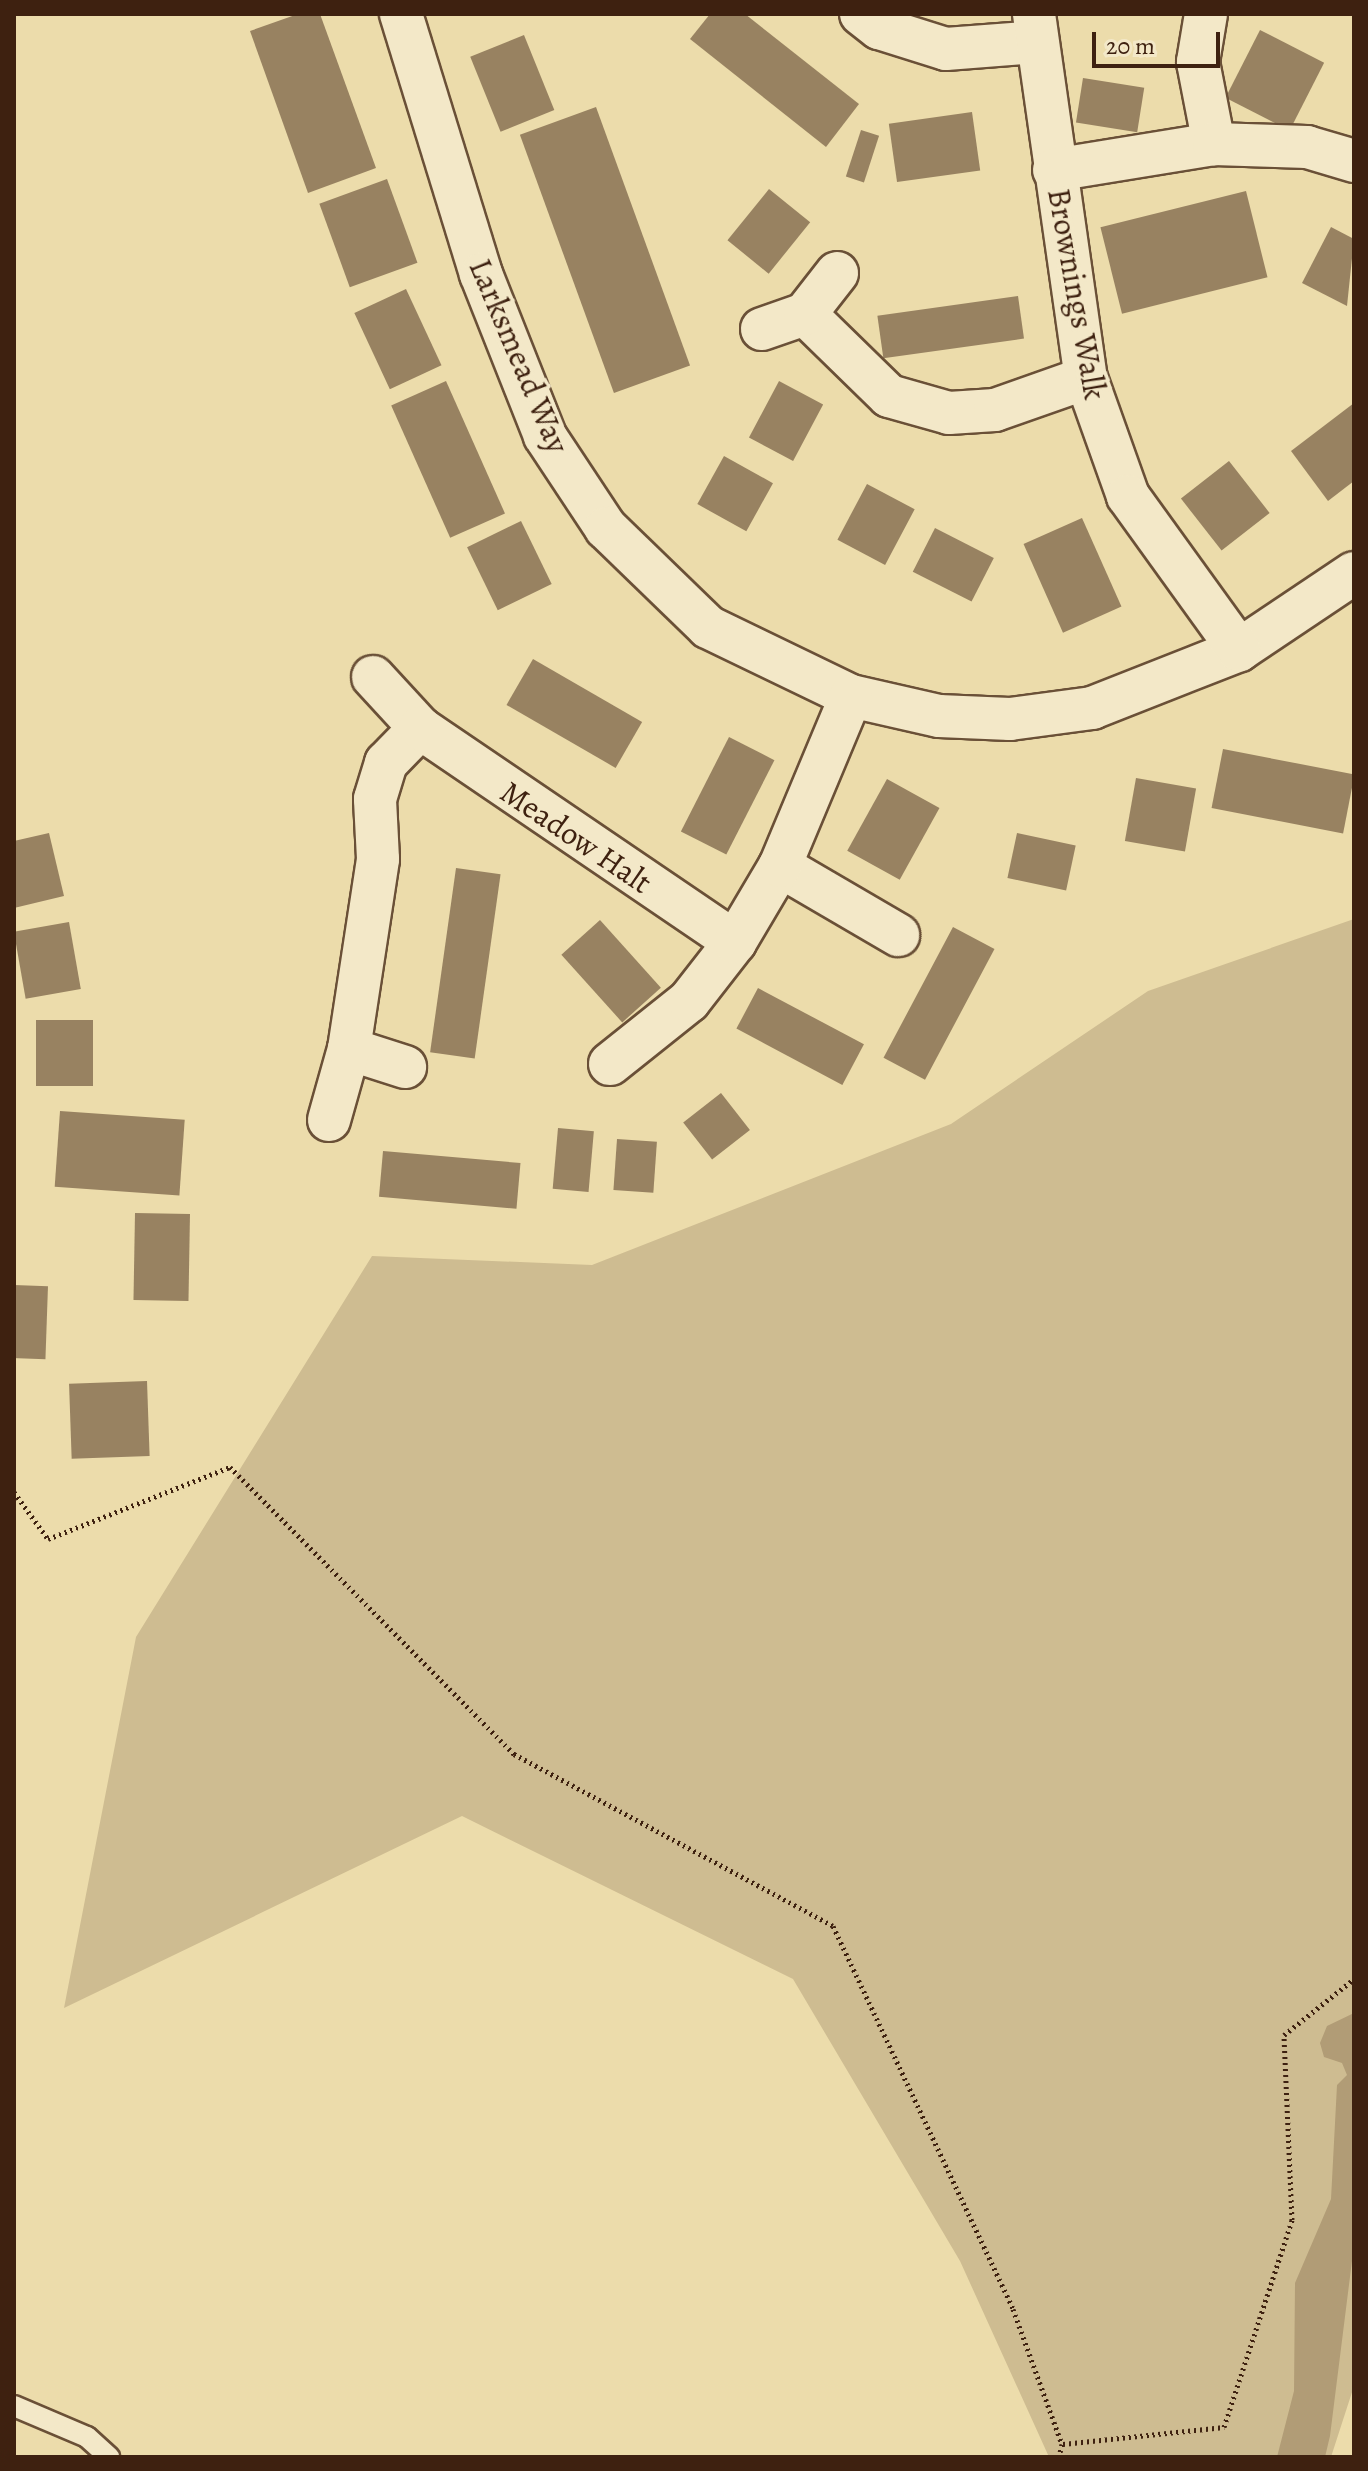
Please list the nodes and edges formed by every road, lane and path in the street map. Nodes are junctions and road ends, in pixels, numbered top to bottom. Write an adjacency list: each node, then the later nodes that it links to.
1 (401, 14): 15 (street, Larksmead Way)
2 (861, 14): 4 (street, Brownings Walk)
3 (1206, 14): 5 (street)
4 (1035, 28): 7 (street, Brownings Walk)
5 (1214, 144): 6 (street); 7 (street)
6 (1354, 161)
7 (1054, 170): 11 (street, Brownings Walk)
8 (837, 273): 9 (street)
9 (805, 314): 10 (street); 11 (street)
10 (762, 329)
11 (1086, 378): 13 (street, Brownings Walk)
12 (1354, 573): 13 (street, Larksmead Way)
13 (1239, 650): 15 (street, Larksmead Way)
14 (373, 677): 16 (street, Meadow Halt)
15 (851, 696): 17 (street)
16 (420, 728): 19 (street, Meadow Halt); 20 (street)
17 (780, 866): 18 (street); 19 (street)
18 (898, 935)
19 (735, 942): 21 (street)
20 (349, 1049): 22 (street); 23 (street)
21 (610, 1064)
22 (405, 1067)
23 (329, 1120)
24 (14, 1492): 27 (path)
25 (1354, 1979): 27 (path)
26 (14, 2406): 28 (lane)
27 (1062, 2444): 29 (path)
28 (109, 2457)
29 (1059, 2457)

